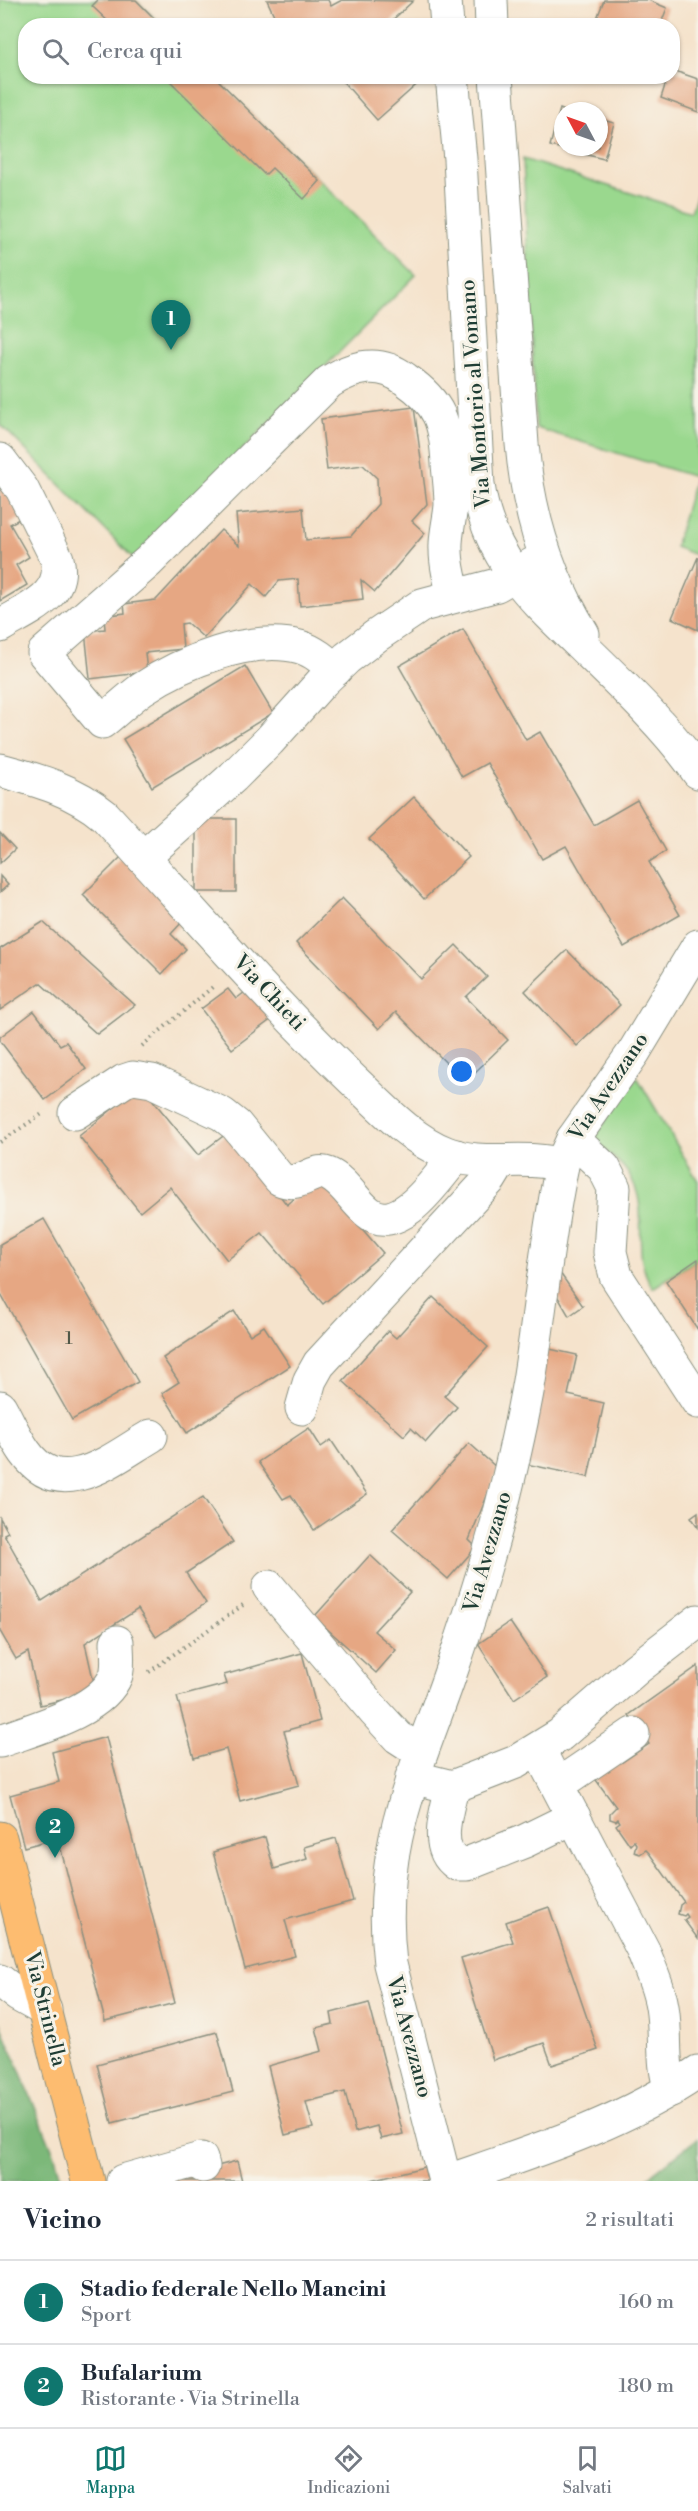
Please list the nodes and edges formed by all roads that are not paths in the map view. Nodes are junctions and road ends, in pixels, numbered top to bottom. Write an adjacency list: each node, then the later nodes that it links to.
1 (446, 0): 3 (street)
2 (490, 0): 4 (street)
3 (447, 18)
4 (491, 18)
5 (453, 84): 9 (street, Via Montorio al Vomano)
6 (497, 84): 8 (street, Via Montorio al Vomano)
7 (0, 460): 11 (street)
8 (545, 557): 9 (street); 12 (street, Via Montorio al Vomano)
9 (514, 575): 10 (street); 12 (street, Via Montorio al Vomano)
10 (454, 595): 13 (street); 13 (street)
11 (0, 626)
12 (605, 669): 15 (street, Via Montorio al Vomano)
13 (335, 670): 16 (street)
14 (0, 770): 16 (street, Via Chieti)
15 (698, 772)
16 (144, 858): 20 (street, Via Chieti)
17 (696, 955): 19 (street, Via Avezzano)
18 (75, 1113): 20 (street)
19 (568, 1152): 21 (street, Via Chieti); 22 (street); 32 (street, Via Avezzano)
20 (456, 1156): 21 (street, Via Chieti)
21 (501, 1161): 24 (street)
22 (698, 1402)
23 (0, 1407): 25 (street)
24 (302, 1408)
25 (151, 1436)
26 (268, 1587): 32 (street)
27 (698, 1621): 31 (street)
28 (117, 1642): 30 (street)
29 (633, 1734): 33 (street)
30 (0, 1741)
31 (538, 1749): 33 (street); 34 (street)
32 (416, 1765): 34 (street); 43 (street, Via Avezzano)
33 (558, 1785): 35 (street)
34 (452, 1787): 35 (street)
35 (574, 1817): 39 (street)
36 (0, 1838): 38 (main road, Via Strinella)
37 (0, 1981): 38 (street)
38 (45, 2010): 41 (main road, Via Strinella)
39 (685, 2081): 43 (street)
40 (203, 2166): 42 (street)
41 (88, 2181)
42 (123, 2181)
43 (447, 2181)

